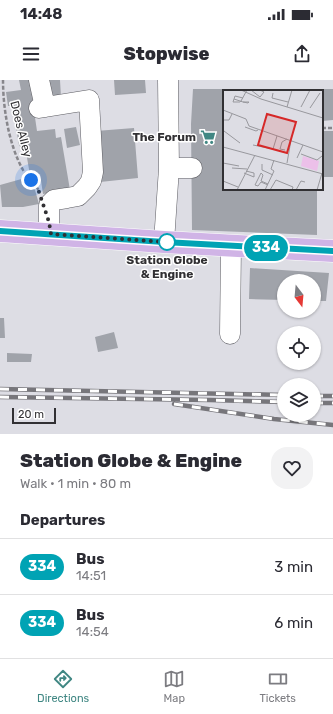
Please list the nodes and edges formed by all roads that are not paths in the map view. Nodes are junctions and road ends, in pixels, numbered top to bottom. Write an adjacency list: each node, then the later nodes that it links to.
1 (39, 80): 7 (lane)
2 (168, 80): 3 (lane)
3 (169, 168): 4 (lane); 8 (lane)
4 (192, 168)
5 (0, 225): 6 (lane)
6 (0, 231): 7 (main road)
7 (51, 234): 8 (main road)
8 (164, 242): 9 (main road)
9 (231, 246): 10 (main road); 11 (lane)
10 (333, 251)
11 (230, 334)

